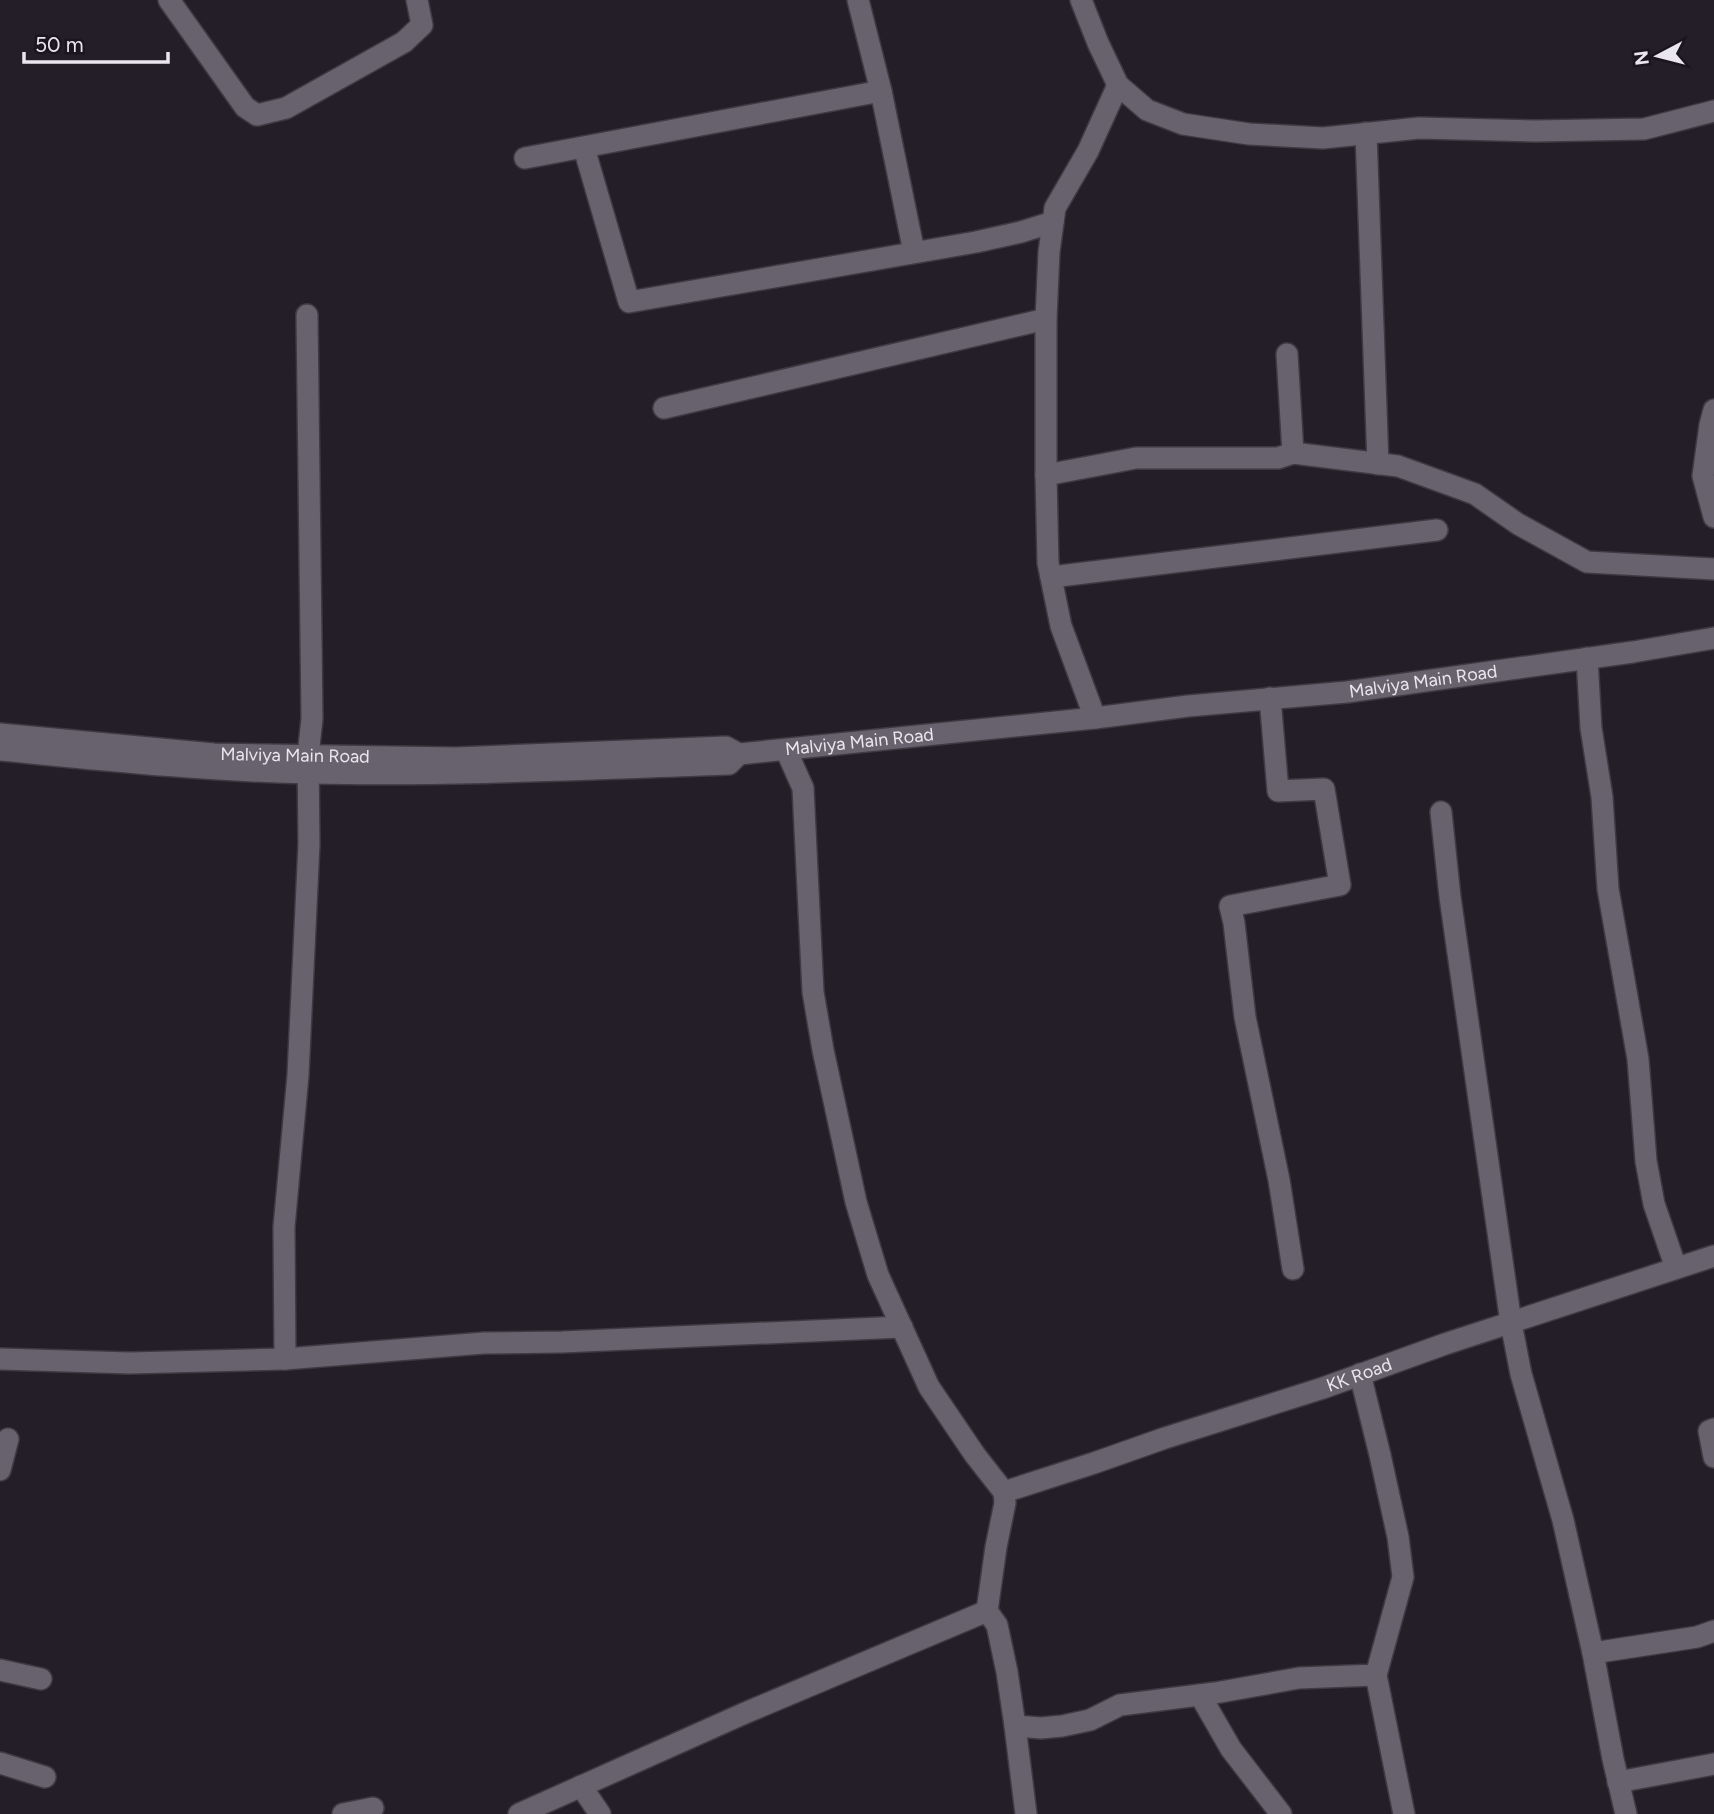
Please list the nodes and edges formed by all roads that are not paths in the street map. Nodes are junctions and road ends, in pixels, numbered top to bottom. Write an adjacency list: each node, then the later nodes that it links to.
1 (169, 0): 2 (street)
2 (417, 0)
3 (859, 0): 8 (street)
4 (1081, 0): 6 (street)
5 (1092, 0): 6 (street)
6 (1098, 43): 7 (street)
7 (1118, 85): 10 (street); 13 (street)
8 (881, 92): 11 (street); 14 (street)
9 (1714, 111): 10 (street)
10 (1366, 133): 21 (street)
11 (584, 148): 12 (street); 14 (street)
12 (525, 158)
13 (1053, 222): 14 (street); 16 (street)
14 (914, 253)
15 (307, 315): 34 (street)
16 (1046, 319): 18 (street); 22 (street)
17 (1287, 354): 20 (street)
18 (664, 408)
19 (1714, 410): 23 (street)
20 (1293, 453): 21 (street); 22 (street)
21 (1378, 464): 25 (street)
22 (1046, 475): 26 (street)
23 (1714, 517)
24 (1437, 530): 26 (street)
25 (1714, 569)
26 (1051, 577): 30 (street)
27 (1714, 638): 28 (street, Malviya Main Road)
28 (1587, 658): 29 (street, Malviya Main Road); 37 (street)
29 (1270, 698): 30 (street, Malviya Main Road); 38 (street)
30 (1095, 718): 33 (street, Malviya Main Road)
31 (0, 734): 34 (street, Malviya Main Road)
32 (0, 750): 34 (street)
33 (786, 750): 34 (street, Malviya Main Road); 40 (street)
34 (308, 764): 42 (street)
35 (1441, 812): 39 (street)
36 (1714, 1256): 37 (street, KK Road)
37 (1676, 1268): 39 (street, KK Road)
38 (1293, 1269)
39 (1511, 1323): 43 (street, KK Road); 51 (street)
40 (902, 1326): 42 (street); 48 (street)
41 (0, 1359): 42 (street)
42 (285, 1359)
43 (1360, 1374): 48 (street, KK Road); 53 (street)
44 (1714, 1429): 46 (street)
45 (8, 1439): 47 (street)
46 (1714, 1457)
47 (0, 1470)
48 (1004, 1492): 49 (street)
49 (987, 1611): 56 (street); 61 (street)
50 (1714, 1631): 51 (street)
51 (1593, 1653): 60 (street)
52 (0, 1670): 54 (street)
53 (1376, 1675): 55 (street); 68 (street)
54 (41, 1679)
55 (1200, 1695): 56 (street); 67 (street)
56 (1016, 1726): 66 (street)
57 (0, 1763): 59 (street)
58 (1714, 1764): 60 (street)
59 (45, 1776)
60 (1618, 1782): 69 (street)
61 (581, 1787): 64 (street); 65 (street)
62 (373, 1808): 63 (street)
63 (343, 1814)
64 (519, 1814)
65 (600, 1814)
66 (1026, 1814)
67 (1281, 1814)
68 (1404, 1814)
69 (1626, 1814)

